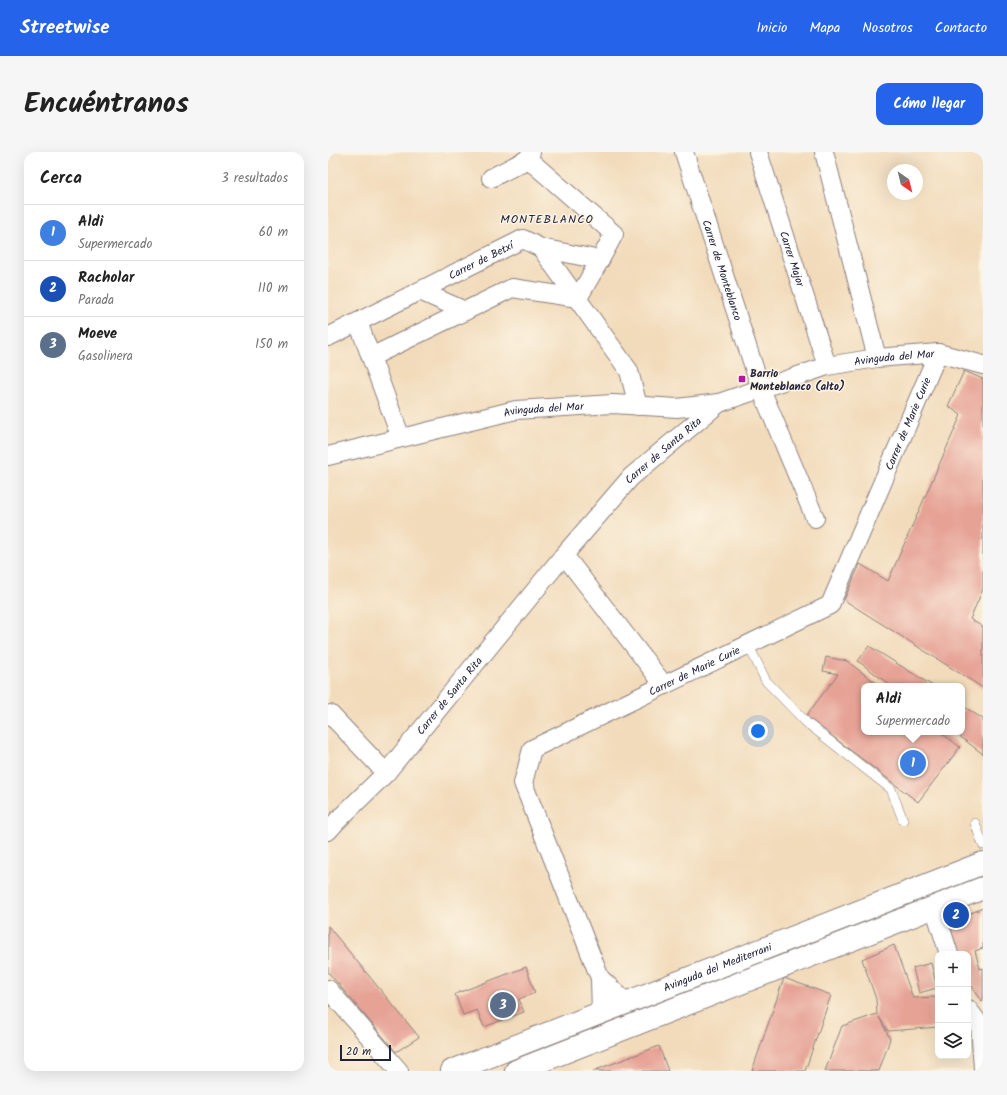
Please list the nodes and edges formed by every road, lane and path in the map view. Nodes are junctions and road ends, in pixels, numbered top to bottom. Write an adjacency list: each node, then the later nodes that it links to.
1 (684, 152): 18 (street, Carrer de Monteblanco)
2 (758, 152): 17 (street, Carrer Major)
3 (824, 152): 15 (street)
4 (530, 155): 5 (street); 7 (street)
5 (491, 178)
6 (541, 248): 7 (street, Carrer de Betxí); 8 (street, Carrer de Betxí); 9 (street, Carrer de Betxí)
7 (600, 260): 9 (street)
8 (420, 291): 10 (street); 11 (street, Carrer de Betxí)
9 (578, 298): 10 (street); 20 (street, Carrer de Betxí)
10 (465, 311): 14 (street)
11 (358, 322): 12 (street, Carrer de Betxí); 14 (street)
12 (328, 337)
13 (938, 353): 15 (street, Avinguda del Mar); 16 (street, Avinguda del Mar); 25 (street, Carrer de Marie Curie)
14 (371, 357): 21 (street)
15 (876, 358): 17 (street, Avinguda del Mar)
16 (983, 364)
17 (827, 366): 18 (street, Avinguda del Mar)
18 (761, 389): 19 (street, Avinguda del Mar); 23 (street)
19 (720, 403): 20 (street, Avinguda del Mar); 24 (street, Carrer de Santa Rita)
20 (638, 406): 21 (street, Avinguda del Mar)
21 (401, 438): 22 (street, Avinguda del Mar)
22 (328, 456)
23 (815, 518)
24 (564, 555): 26 (street); 28 (street, Carrer de Santa Rita)
25 (748, 644): 26 (street, Carrer de Marie Curie); 29 (lane)
26 (664, 685): 37 (street, Carrer de Marie Curie)
27 (328, 716): 28 (street)
28 (386, 773): 30 (street, Carrer de Santa Rita)
29 (904, 820)
30 (331, 822)
31 (975, 823): 32 (lane)
32 (983, 845)
33 (983, 863): 39 (main road, Avinguda del Mediterrani)
34 (983, 888): 35 (main road, Avinguda del Mediterrani)
35 (934, 907): 36 (street); 46 (main road, Avinguda del Mediterrani)
36 (948, 951)
37 (600, 978): 39 (street, Carrer de Marie Curie); 41 (street, Carrer de Marie Curie)
38 (328, 989): 44 (street)
39 (627, 1002): 41 (main road, Avinguda del Mediterrani)
40 (971, 1012): 42 (street)
41 (600, 1013): 45 (main road, Avinguda del Mediterrani)
42 (982, 1024): 43 (street)
43 (983, 1069)
44 (399, 1071)
45 (452, 1071)
46 (516, 1071)

